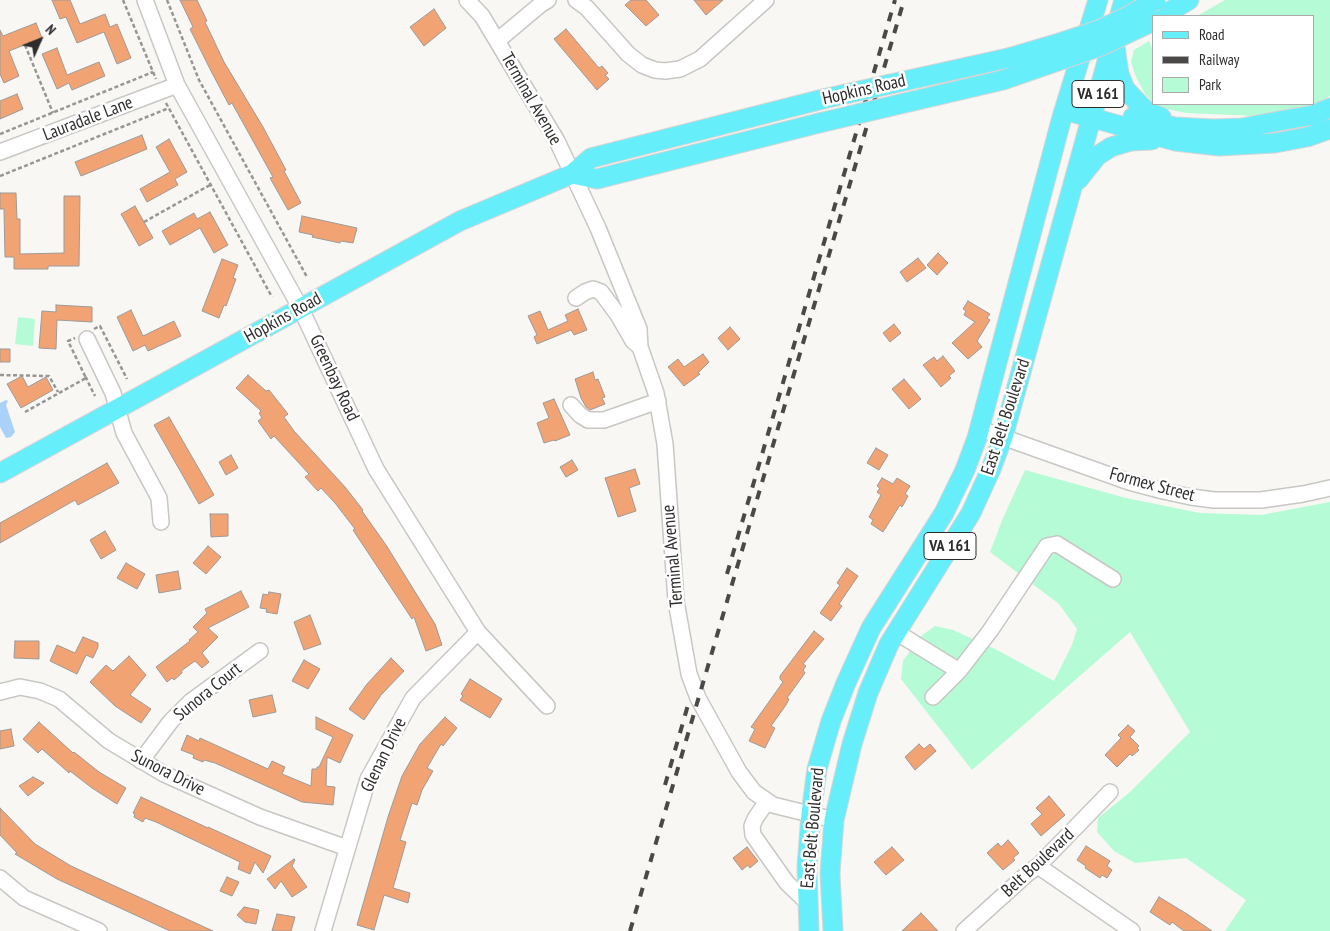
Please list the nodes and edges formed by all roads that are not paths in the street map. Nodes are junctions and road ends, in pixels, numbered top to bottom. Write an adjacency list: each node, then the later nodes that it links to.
1 (145, 0): 14 (street, Greenbay Road)
2 (467, 0): 13 (street, Terminal Avenue)
3 (548, 0): 13 (street)
4 (576, 0): 5 (street)
5 (766, 0)
6 (1098, 0): 16 (main road, East Belt Boulevard / VA 161)
7 (1124, 0): 12 (main road, East Belt Boulevard / VA 161)
8 (1156, 0): 22 (main road, Hopkins Road, bridge)
9 (1190, 0): 10 (main road)
10 (1164, 15)
11 (1152, 22): 22 (main road, Hopkins Road, bridge)
12 (1113, 37): 17 (main road, East Belt Boulevard / VA 161); 18 (main road)
13 (497, 41): 22 (street, Terminal Avenue)
14 (177, 85): 21 (street, Lauradale Lane); 25 (street, Greenbay Road)
15 (1330, 108): 18 (main road)
16 (1064, 110): 17 (main road); 31 (main road, East Belt Boulevard / VA 161)
17 (1093, 114): 18 (main road); 20 (main road); 23 (main road, East Belt Boulevard / VA 161)
18 (1192, 128)
19 (1330, 129): 20 (main road)
20 (1175, 141): 23 (main road)
21 (0, 152)
22 (572, 174): 25 (main road, Hopkins Road); 27 (street, Terminal Avenue)
23 (1072, 187): 32 (main road, East Belt Boulevard / VA 161)
24 (576, 298): 27 (street)
25 (301, 309): 30 (main road, Hopkins Road); 37 (street, Greenbay Road)
26 (85, 335): 30 (street)
27 (640, 347): 28 (street, Terminal Avenue)
28 (658, 401): 29 (street); 46 (street, Terminal Avenue)
29 (570, 405)
30 (117, 408): 33 (main road, Hopkins Road); 35 (street)
31 (980, 429): 32 (street, Formex Street); 47 (main road, East Belt Boulevard / VA 161)
32 (1003, 437): 34 (street, Formex Street); 38 (main road, East Belt Boulevard / VA 161)
33 (0, 473)
34 (1330, 488)
35 (161, 522)
36 (1113, 579): 40 (street)
37 (478, 632): 43 (street, Greenbay Road); 49 (street, Glenan Drive)
38 (896, 632): 40 (street); 48 (main road, East Belt Boulevard / VA 161)
39 (260, 651): 44 (street, Sunora Court)
40 (959, 671): 42 (street)
41 (0, 692): 44 (street, Sunora Drive)
42 (933, 697)
43 (547, 706)
44 (141, 761): 49 (street, Sunora Drive)
45 (1110, 792): 50 (street, Belt Boulevard)
46 (767, 801): 47 (street, Terminal Avenue); 52 (street)
47 (811, 814): 48 (street, Terminal Avenue); 52 (main road, East Belt Boulevard / VA 161)
48 (834, 820): 56 (main road, East Belt Boulevard / VA 161)
49 (347, 848): 54 (street, Glenan Drive)
50 (1038, 866): 57 (street, Belt Boulevard); 58 (street)
51 (0, 878): 53 (street)
52 (807, 902): 55 (main road, East Belt Boulevard / VA 161)
53 (99, 931)
54 (323, 931)
55 (809, 931)
56 (833, 931)
57 (964, 931)
58 (1132, 931)

